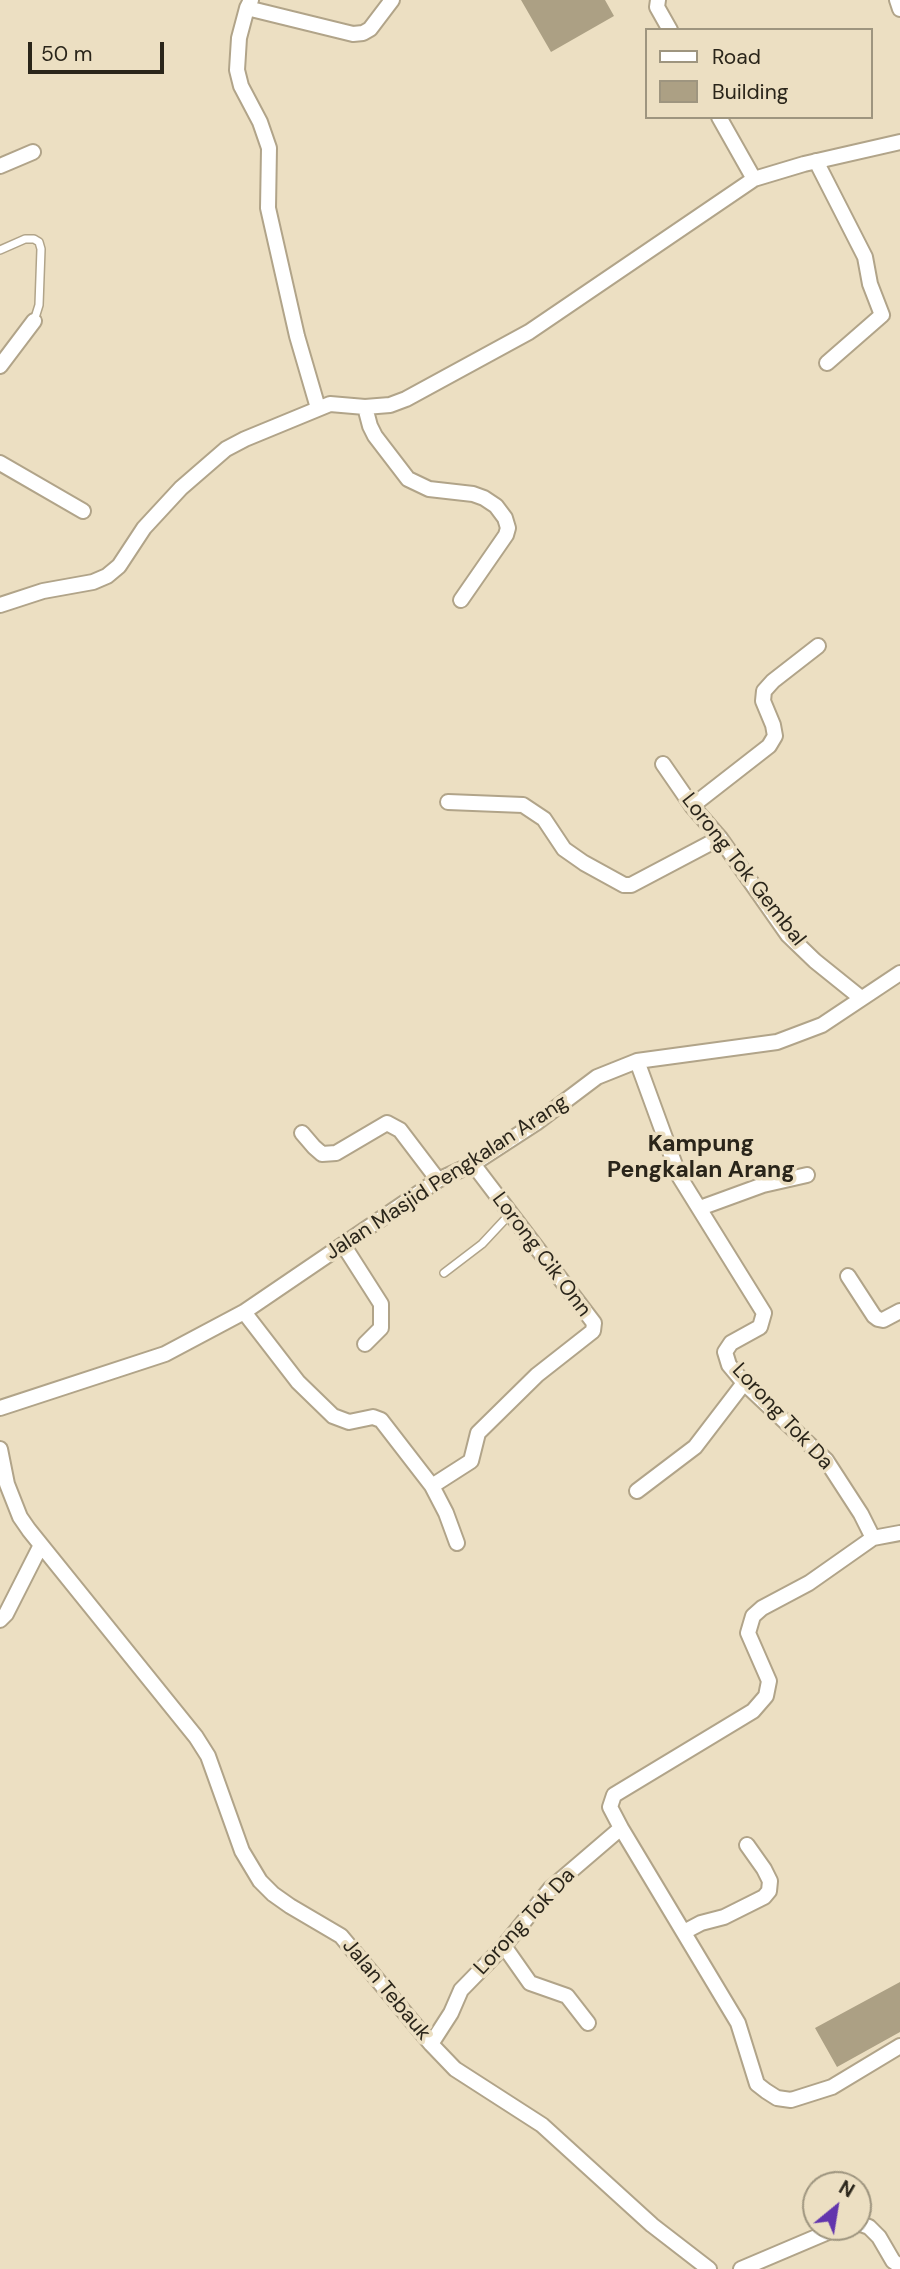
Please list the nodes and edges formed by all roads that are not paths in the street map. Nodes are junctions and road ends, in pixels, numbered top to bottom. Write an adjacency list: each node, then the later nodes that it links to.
1 (392, 0): 4 (street)
2 (897, 0): 5 (street)
3 (656, 2): 6 (street)
4 (249, 4): 18 (street)
5 (900, 9)
6 (669, 28)
7 (720, 119): 12 (street)
8 (900, 142): 10 (street)
9 (33, 152): 11 (street)
10 (816, 161): 12 (street); 15 (street)
11 (0, 166)
12 (754, 179): 17 (street)
13 (0, 250): 14 (lane)
14 (34, 321): 16 (street)
15 (827, 363)
16 (0, 366)
17 (365, 407): 18 (street); 21 (street)
18 (318, 408): 22 (street)
19 (0, 463): 20 (street)
20 (83, 511)
21 (461, 600)
22 (0, 605)
23 (818, 646): 26 (street)
24 (663, 764): 26 (street, Lorong Tok Gembal)
25 (448, 802): 27 (street)
26 (692, 806): 27 (street, Lorong Tok Gembal)
27 (720, 838): 29 (street, Lorong Tok Gembal)
28 (900, 973): 29 (street, Jalan Masjid Pengkalan Arang)
29 (861, 998): 30 (street, Jalan Masjid Pengkalan Arang)
30 (637, 1061): 32 (street, Jalan Masjid Pengkalan Arang); 35 (street, Lorong Tok Da)
31 (302, 1133): 34 (street)
32 (473, 1164): 34 (street, Jalan Masjid Pengkalan Arang); 36 (street, Lorong Cik Onn)
33 (807, 1175): 35 (street)
34 (439, 1180): 37 (street, Jalan Masjid Pengkalan Arang)
35 (700, 1208): 43 (street, Lorong Tok Da)
36 (510, 1214): 38 (lane); 46 (street, Lorong Cik Onn)
37 (344, 1246): 41 (street, Jalan Masjid Pengkalan Arang); 42 (street)
38 (444, 1273)
39 (848, 1276): 40 (street)
40 (900, 1311)
41 (244, 1312): 44 (street, Jalan Masjid Pengkalan Arang); 46 (street)
42 (365, 1345)
43 (744, 1383): 47 (street); 49 (street, Lorong Tok Da)
44 (0, 1408)
45 (0, 1449): 51 (street, Jalan Tebauk)
46 (432, 1486): 50 (street)
47 (637, 1492)
48 (900, 1533): 49 (street)
49 (873, 1538): 53 (street)
50 (457, 1543)
51 (41, 1545): 52 (street); 58 (street, Jalan Tebauk)
52 (0, 1619)
53 (621, 1828): 55 (street); 56 (street, Lorong Tok Da)
54 (747, 1844): 55 (street)
55 (684, 1932): 59 (street)
56 (504, 1946): 57 (street); 58 (street, Lorong Tok Da)
57 (588, 2023)
58 (431, 2045): 63 (street, Jalan Tebauk)
59 (900, 2046)
60 (872, 2230): 62 (street)
61 (807, 2241): 64 (street)
62 (900, 2266)
63 (709, 2269)
64 (741, 2269)

